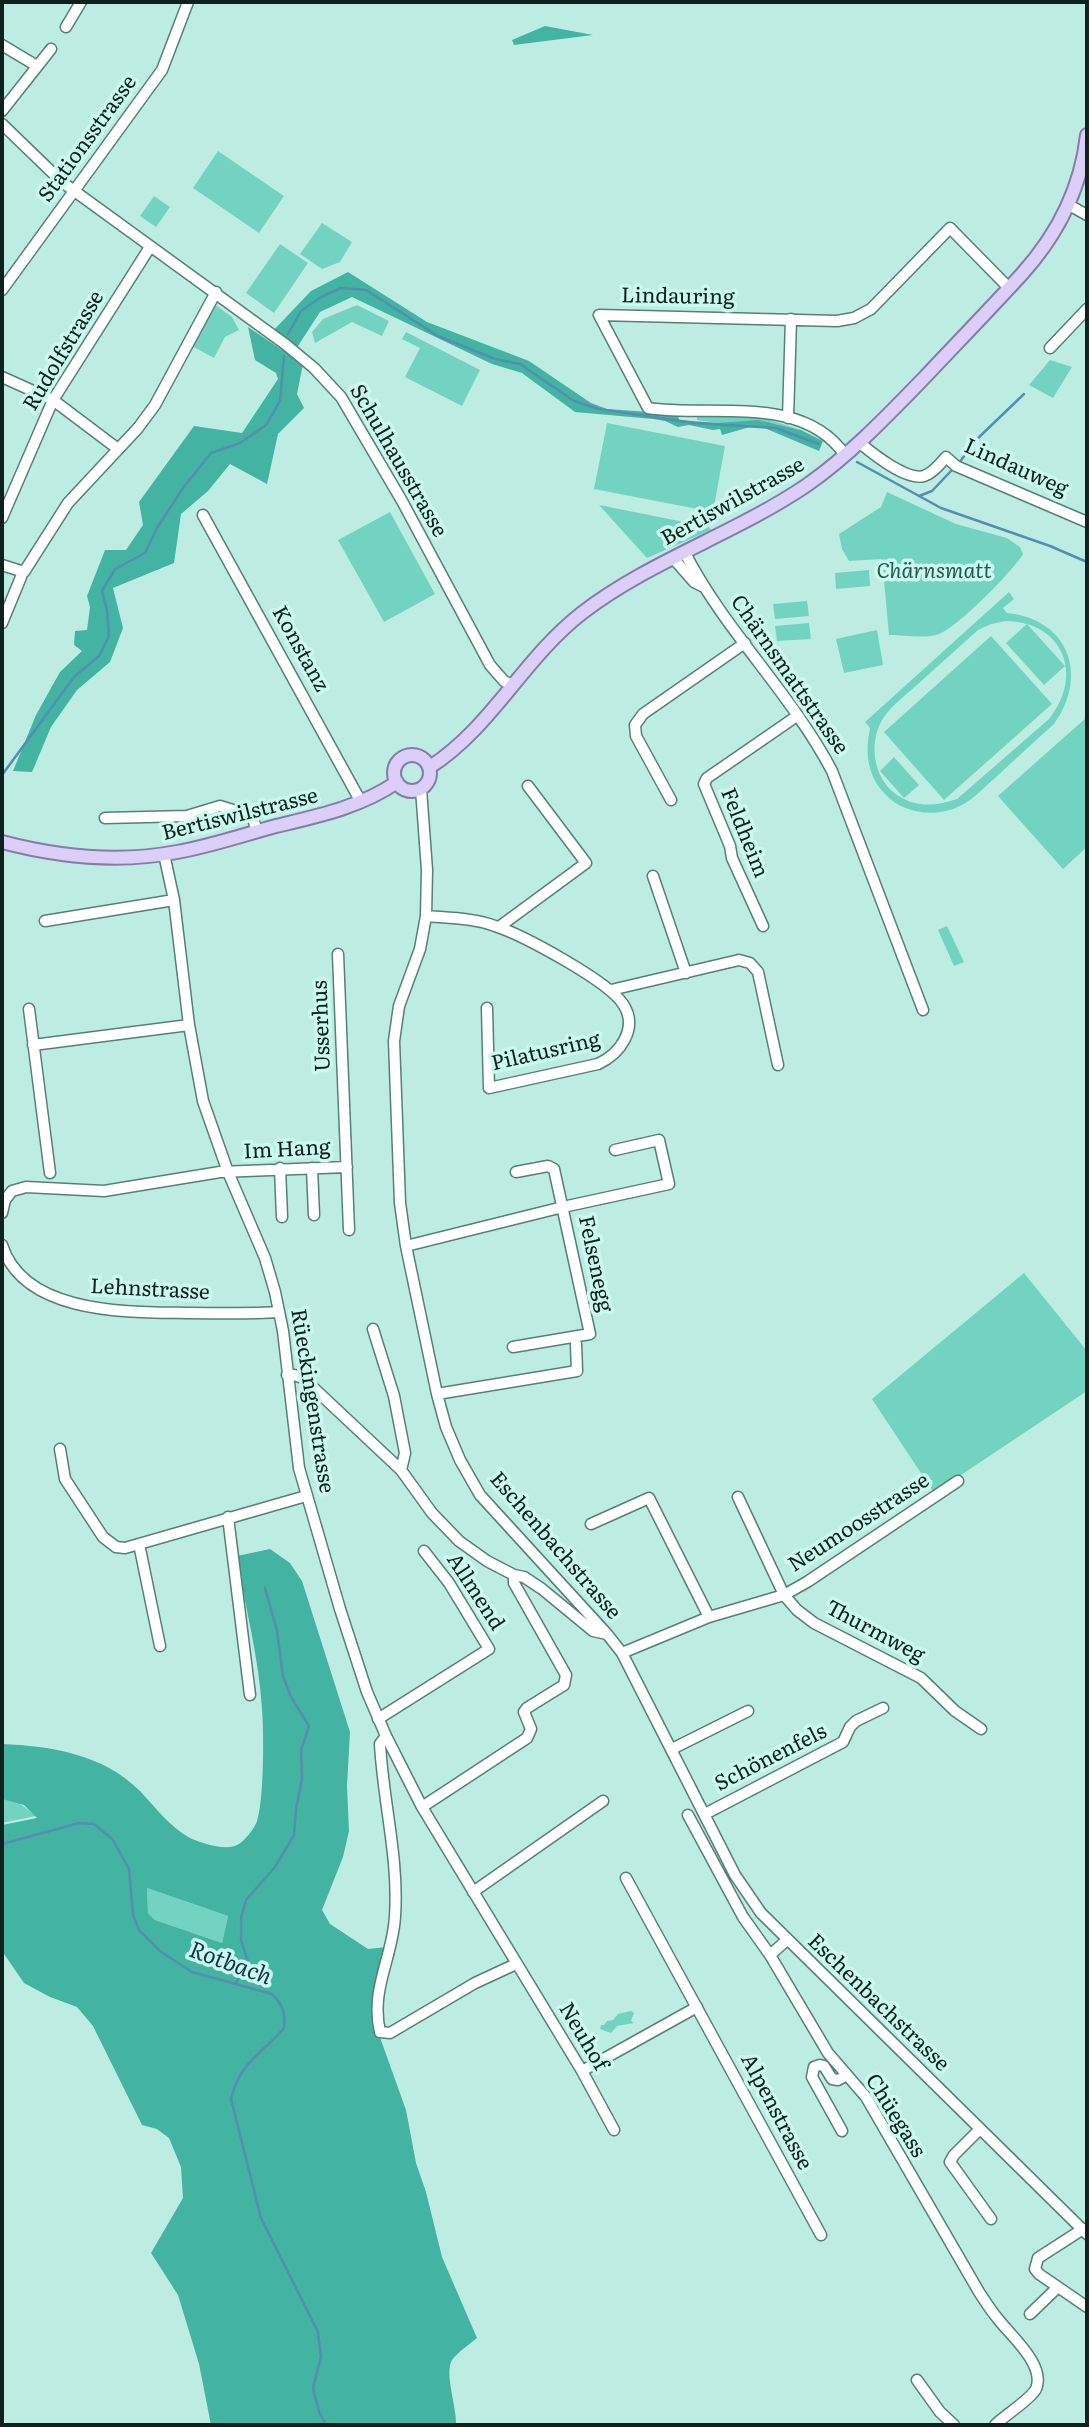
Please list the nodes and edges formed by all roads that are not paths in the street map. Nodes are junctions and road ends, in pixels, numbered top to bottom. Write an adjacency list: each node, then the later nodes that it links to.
1 (188, 2): 10 (street, Stationsstrasse)
2 (79, 3): 3 (street)
3 (66, 27)
4 (2, 45): 6 (street)
5 (51, 49): 6 (street)
6 (37, 66): 7 (street)
7 (2, 111)
8 (2, 124): 10 (street, Schulhausstrasse)
9 (1087, 135): 11 (main road, Bertiswilstrasse)
10 (75, 192): 13 (street, Schulhausstrasse); 15 (street, Stationsstrasse)
11 (1069, 205): 12 (street); 14 (main road, Bertiswilstrasse)
12 (1087, 215)
13 (150, 247): 16 (street, Schulhausstrasse); 21 (street, Rudolfstrasse)
14 (1009, 288): 18 (street, Lindauring); 23 (main road, Bertiswilstrasse)
15 (2, 290)
16 (216, 292): 24 (street); 34 (street, Schulhausstrasse)
17 (1087, 309): 19 (street)
18 (791, 319): 22 (street); 22 (street, Lindauring)
19 (1050, 348)
20 (2, 377): 21 (street)
21 (53, 400): 24 (street); 27 (street, Rudolfstrasse)
22 (789, 418): 25 (street, Lindauring)
23 (860, 443): 25 (main road, Bertiswilstrasse); 28 (street, Lindauweg)
24 (118, 449): 31 (street)
25 (845, 456): 29 (main road, Bertiswilstrasse)
26 (203, 515): 41 (street, Konstanz)
27 (2, 518)
28 (1087, 522)
29 (679, 555): 33 (street, Chärnsmattstrasse); 34 (main road, Bertiswilstrasse)
30 (2, 565): 31 (street)
31 (22, 574): 32 (street)
32 (2, 623)
33 (745, 643): 35 (street, Chärnsmattstrasse); 40 (street)
34 (512, 685): 36 (main road, Bertiswilstrasse)
35 (797, 716): 50 (street, Feldheim); 57 (street, Chärnsmattstrasse)
36 (430, 767): 37 (main road); 39 (main road)
37 (397, 782): 39 (main road); 41 (main road, Bertiswilstrasse)
38 (528, 786): 51 (street)
39 (421, 789): 48 (street, Eschenbachstrasse)
40 (671, 800)
41 (361, 802): 43 (main road, Bertiswilstrasse)
42 (106, 818): 43 (street)
43 (257, 831): 45 (main road, Bertiswilstrasse)
44 (2, 842): 45 (main road, Bertiswilstrasse)
45 (164, 854): 47 (street, Rüeckingenstrasse)
46 (653, 876): 53 (street)
47 (174, 900): 49 (street); 58 (street, Rüeckingenstrasse)
48 (426, 916): 51 (street, Pilatusring); 75 (street, Eschenbachstrasse)
49 (45, 921)
50 (763, 926)
51 (499, 927): 54 (street, Pilatusring)
52 (338, 954): 61 (street, Usserhus)
53 (686, 972): 54 (street); 60 (street)
54 (611, 990): 55 (street, Pilatusring)
55 (487, 1008)
56 (29, 1009): 59 (street)
57 (923, 1010)
58 (189, 1025): 59 (street); 66 (street, Rüeckingenstrasse)
59 (33, 1045): 68 (street)
60 (779, 1065)
61 (344, 1096): 63 (street, Im Hang)
62 (615, 1150): 69 (street, Felsenegg)
63 (347, 1167): 65 (street, Im Hang); 73 (street, Im Hang)
64 (281, 1168): 65 (street, Im Hang); 66 (street, Im Hang); 72 (street)
65 (312, 1168): 71 (street)
66 (228, 1172): 70 (street); 76 (street, Rüeckingenstrasse)
67 (516, 1172): 69 (street, Felsenegg)
68 (50, 1173)
69 (563, 1207): 75 (street, Felsenegg); 79 (street, Felsenegg)
70 (2, 1213)
71 (314, 1215)
72 (282, 1217)
73 (349, 1230)
74 (2, 1245): 76 (street, Lehnstrasse)
75 (406, 1246): 81 (street, Eschenbachstrasse)
76 (279, 1312): 80 (street, Rüeckingenstrasse)
77 (373, 1329): 83 (street)
78 (576, 1344): 81 (street)
79 (513, 1347)
80 (287, 1375): 83 (street); 85 (street, Rüeckingenstrasse)
81 (437, 1394): 94 (street, Eschenbachstrasse)
82 (60, 1449): 89 (street)
83 (401, 1471): 91 (street)
84 (958, 1481): 92 (street, Neumoosstrasse)
85 (306, 1496): 87 (street); 100 (street, Rüeckingenstrasse)
86 (738, 1497): 92 (street)
87 (228, 1517): 89 (street); 97 (street)
88 (591, 1524): 93 (street)
89 (139, 1544): 95 (street)
90 (424, 1551): 100 (street, Allmend)
91 (514, 1575): 94 (street); 105 (street)
92 (784, 1595): 93 (street, Neumoosstrasse); 101 (street, Thurmweg)
93 (709, 1617): 96 (street, Neumoosstrasse)
94 (607, 1634): 96 (street, Eschenbachstrasse)
95 (160, 1646)
96 (622, 1653): 103 (street, Eschenbachstrasse)
97 (250, 1695)
98 (883, 1708): 106 (street, Schönenfels)
99 (748, 1711): 103 (street)
100 (378, 1719): 102 (street, Rüeckingenstrasse)
101 (981, 1729)
102 (386, 1736): 105 (street, Rüeckingenstrasse); 112 (street)
103 (672, 1749): 106 (street, Eschenbachstrasse)
104 (603, 1801): 109 (street)
105 (422, 1807): 109 (street, Rüeckingenstrasse)
106 (705, 1814): 110 (street, Eschenbachstrasse)
107 (688, 1815): 111 (street, Chüegass)
108 (626, 1878): 113 (street, Alpenstrasse)
109 (473, 1892): 112 (street, Rüeckingenstrasse)
110 (786, 1940): 111 (street); 116 (street, Eschenbachstrasse)
111 (770, 1955): 115 (street, Chüegass)
112 (516, 1964): 114 (street, Neuhof)
113 (697, 2007): 114 (street); 121 (street, Alpenstrasse)
114 (582, 2071): 117 (street, Neuhof)
115 (847, 2075): 118 (street); 127 (street, Chüegass)
116 (980, 2129): 119 (street); 120 (street, Eschenbachstrasse)
117 (614, 2130)
118 (842, 2131)
119 (991, 2219)
120 (1085, 2232): 122 (street)
121 (821, 2235)
122 (1058, 2287): 123 (street); 124 (street)
123 (1087, 2307)
124 (1030, 2314)
125 (916, 2381): 126 (street)
126 (954, 2425)
127 (995, 2425)

